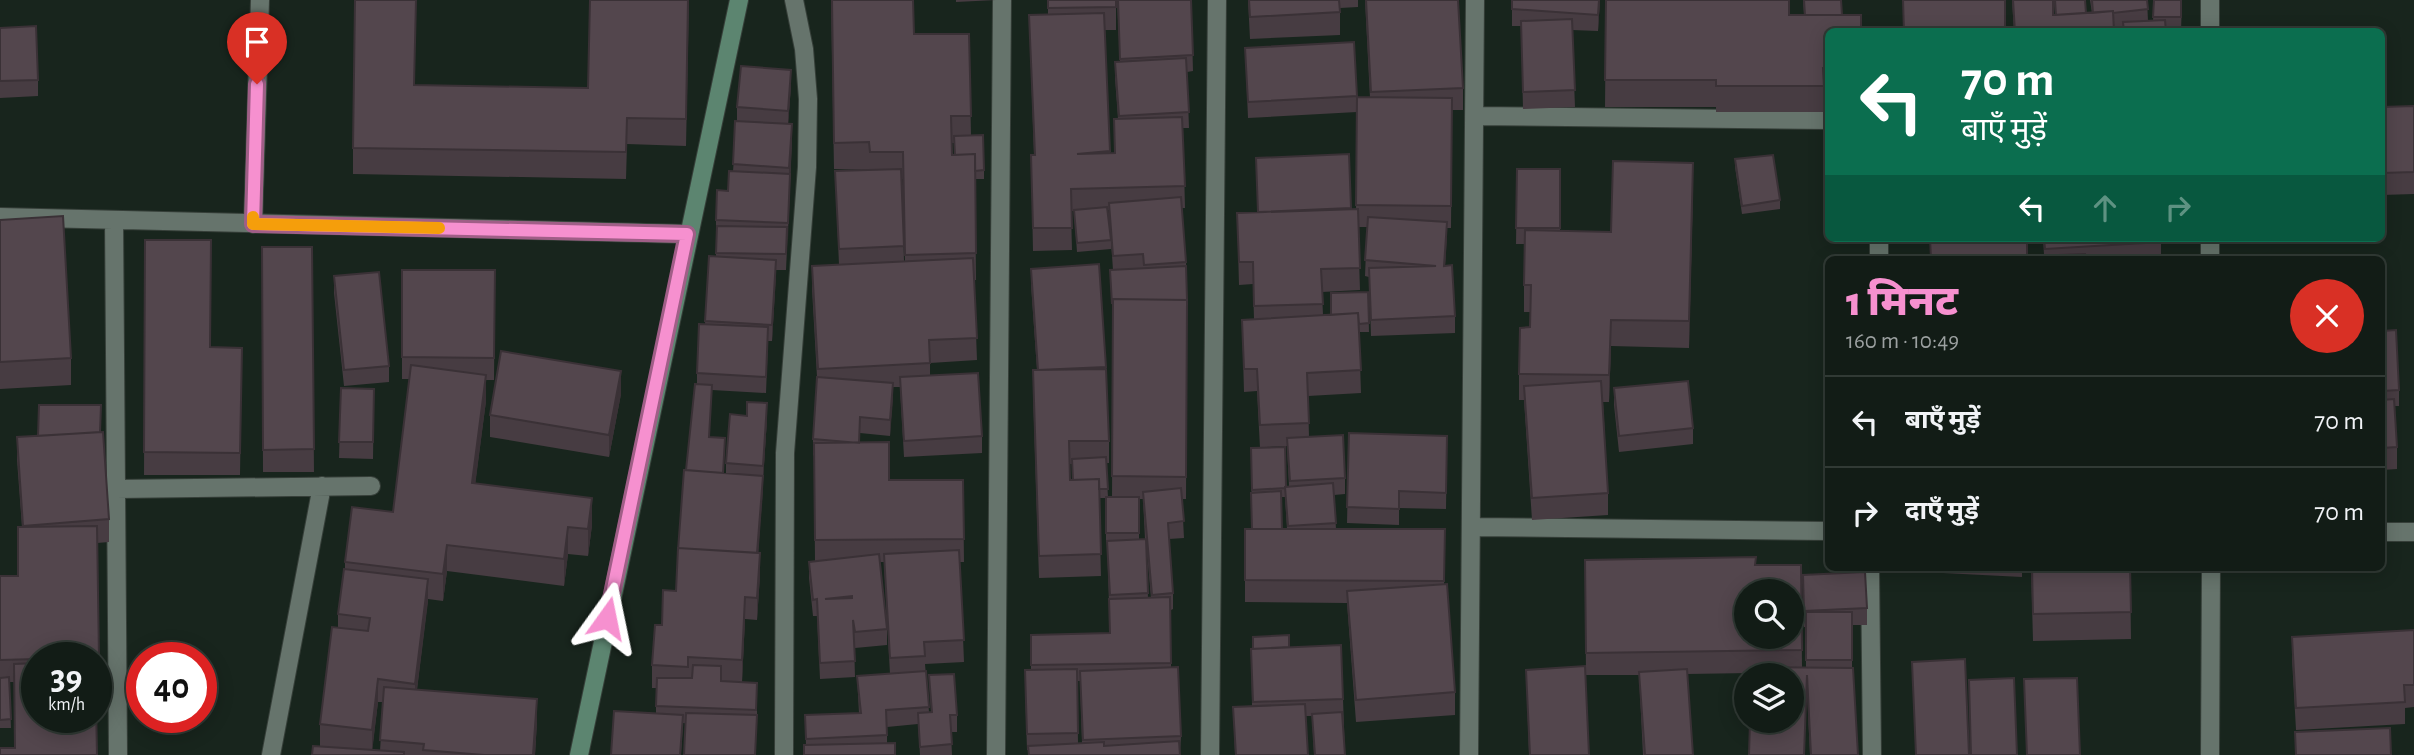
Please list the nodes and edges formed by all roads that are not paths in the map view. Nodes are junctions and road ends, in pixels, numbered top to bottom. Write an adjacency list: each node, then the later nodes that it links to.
1 (260, 0): 13 (street)
2 (739, 0): 14 (street)
3 (794, 0): 27 (street)
4 (1002, 0): 28 (street)
5 (1217, 0): 29 (street)
6 (1475, 0): 9 (street)
7 (2210, 0): 8 (street)
8 (2210, 28)
9 (1474, 116): 10 (street); 18 (street)
10 (1825, 120)
11 (0, 217): 12 (street)
12 (114, 220): 13 (street); 17 (street)
13 (253, 224): 14 (street)
14 (687, 234): 26 (street)
15 (322, 486): 16 (street); 17 (street); 25 (street)
16 (371, 486)
17 (116, 489): 24 (street)
18 (1471, 527): 19 (street); 30 (street)
19 (1825, 531)
20 (2385, 531): 21 (street)
21 (2414, 532)
22 (1870, 571): 31 (street)
23 (2211, 571): 32 (street)
24 (118, 755)
25 (271, 755)
26 (579, 755)
27 (784, 755)
28 (996, 755)
29 (1210, 755)
30 (1469, 755)
31 (1872, 755)
32 (2210, 755)

